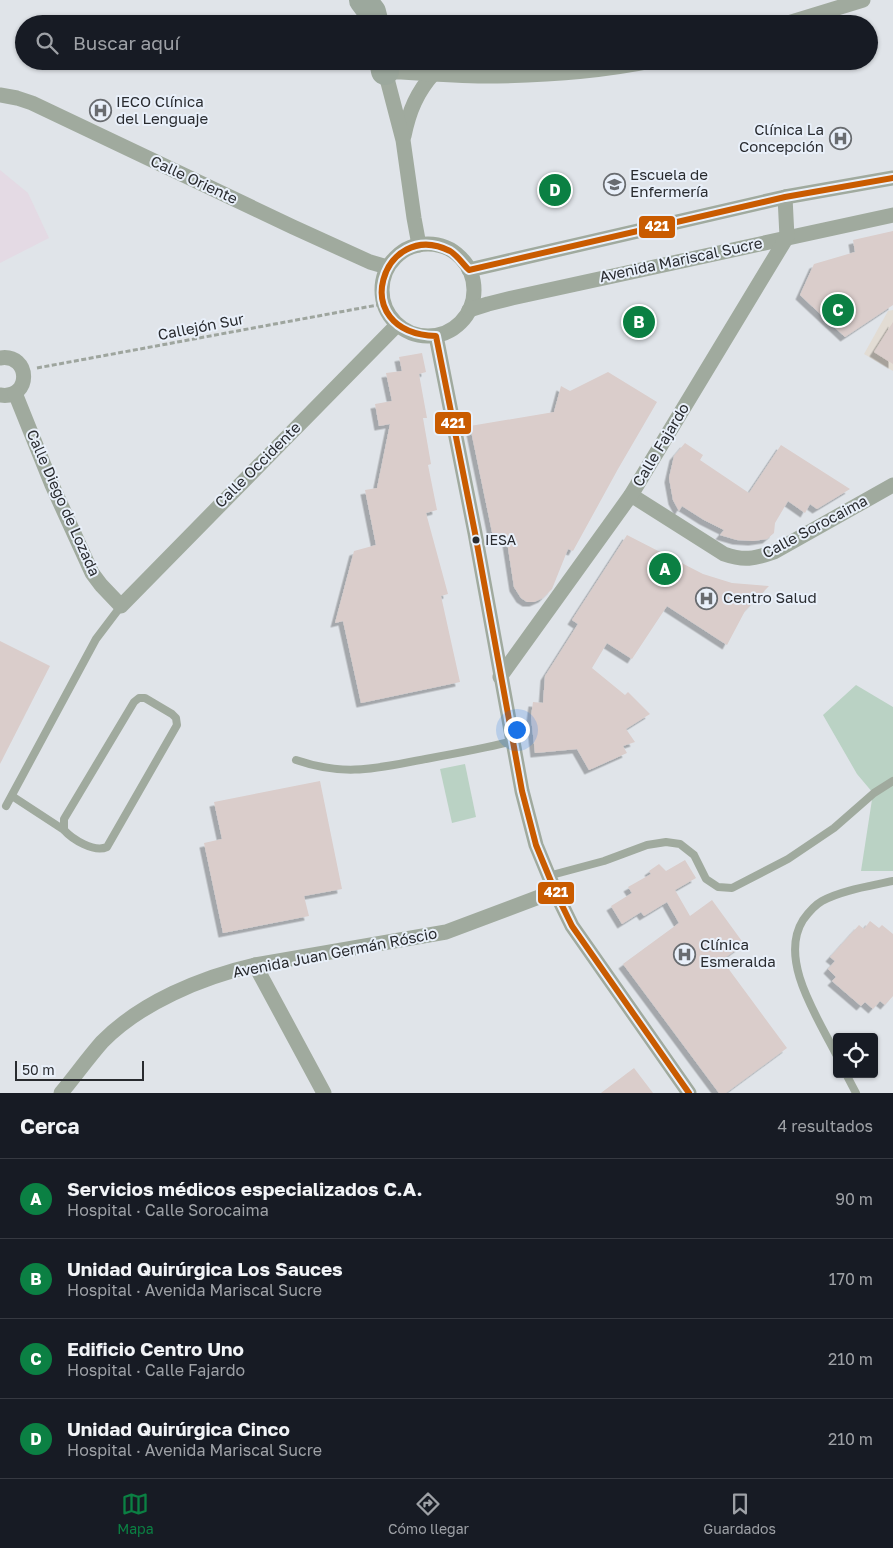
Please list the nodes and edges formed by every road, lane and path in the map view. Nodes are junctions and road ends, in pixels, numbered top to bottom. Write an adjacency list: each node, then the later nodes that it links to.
1 (363, 0): 3 (highway)
2 (863, 0): 4 (street)
3 (373, 15)
4 (814, 15)
5 (385, 70): 10 (street)
6 (413, 70): 8 (street)
7 (604, 70): 8 (street)
8 (434, 73): 10 (street)
9 (0, 95): 16 (street, Calle Oriente)
10 (403, 140): 15 (street)
11 (893, 178): 12 (street)
12 (785, 197): 14 (street); 17 (street)
13 (893, 215): 14 (street, Avenida Mariscal Sucre)
14 (787, 237): 19 (street, Avenida Mariscal Sucre); 26 (street, Calle Fajardo)
15 (419, 245): 16 (street); 17 (street)
16 (387, 267): 18 (street)
17 (469, 270): 19 (street)
18 (383, 304): 20 (street); 23 (path, Callejón Sur)
19 (469, 310): 21 (street)
20 (397, 325): 21 (street); 27 (street, Calle Occidente)
21 (436, 336): 28 (street)
22 (0, 358): 23 (street)
23 (23, 371): 24 (street)
24 (7, 394): 27 (street, Calle Diego de Lozada)
25 (893, 485): 26 (street, Calle Sorocaima)
26 (631, 495): 28 (street, Calle Fajardo)
27 (121, 606): 32 (lane)
28 (500, 677): 29 (street)
29 (514, 741): 30 (lane); 35 (street)
30 (296, 760)
31 (893, 781): 35 (lane)
32 (12, 796): 33 (lane); 34 (lane)
33 (6, 806)
34 (64, 830): 34 (lane)
35 (548, 876): 37 (street)
36 (893, 881): 39 (lane)
37 (554, 891): 38 (street, Avenida Juan Germán Róscio); 43 (street)
38 (255, 965): 41 (street, Avenida Juan Germán Róscio); 42 (street)
39 (833, 1048)
40 (848, 1078): 44 (lane)
41 (62, 1093)
42 (324, 1093)
43 (689, 1093)
44 (856, 1093)

